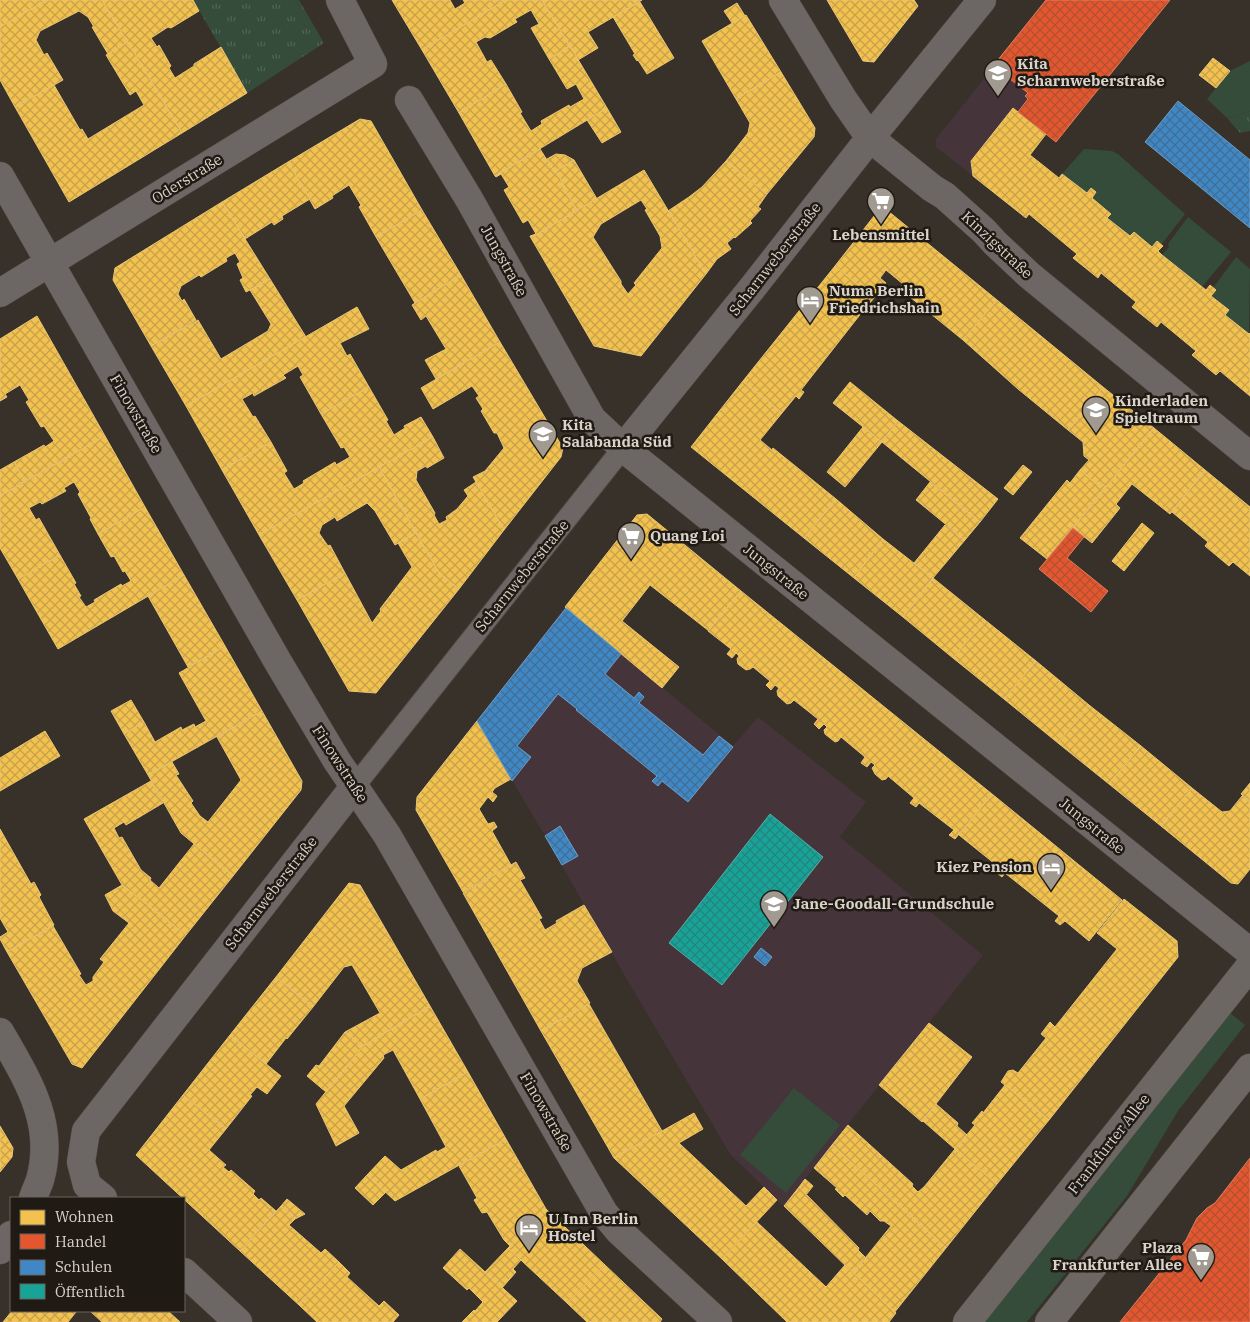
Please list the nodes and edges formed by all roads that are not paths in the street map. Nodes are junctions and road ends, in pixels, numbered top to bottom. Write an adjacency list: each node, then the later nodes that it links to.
1 (340, 0): 7 (street, Oderstraße)
2 (783, 0): 5 (street, Kinzigstraße)
3 (982, 0): 5 (street, Scharnweberstraße)
4 (409, 100): 9 (street, Jungstraße)
5 (870, 138): 9 (street, Scharnweberstraße); 10 (street, Kinzigstraße)
6 (0, 176): 7 (street, Finowstraße)
7 (50, 263): 8 (street, Oderstraße); 11 (street, Finowstraße)
8 (0, 293)
9 (623, 448): 11 (street, Scharnweberstraße); 12 (street, Jungstraße)
10 (1250, 456)
11 (354, 787): 17 (street, Scharnweberstraße); 22 (street, Finowstraße)
12 (1250, 952)
13 (1250, 966): 23 (main road, Frankfurter Allee)
14 (0, 1032): 16 (street)
15 (1250, 1068): 24 (main road)
16 (33, 1197)
17 (102, 1197)
18 (10, 1236): 19 (street)
19 (0, 1250)
20 (185, 1273): 21 (street)
21 (238, 1322)
22 (718, 1322)
23 (968, 1322)
24 (1049, 1322)

